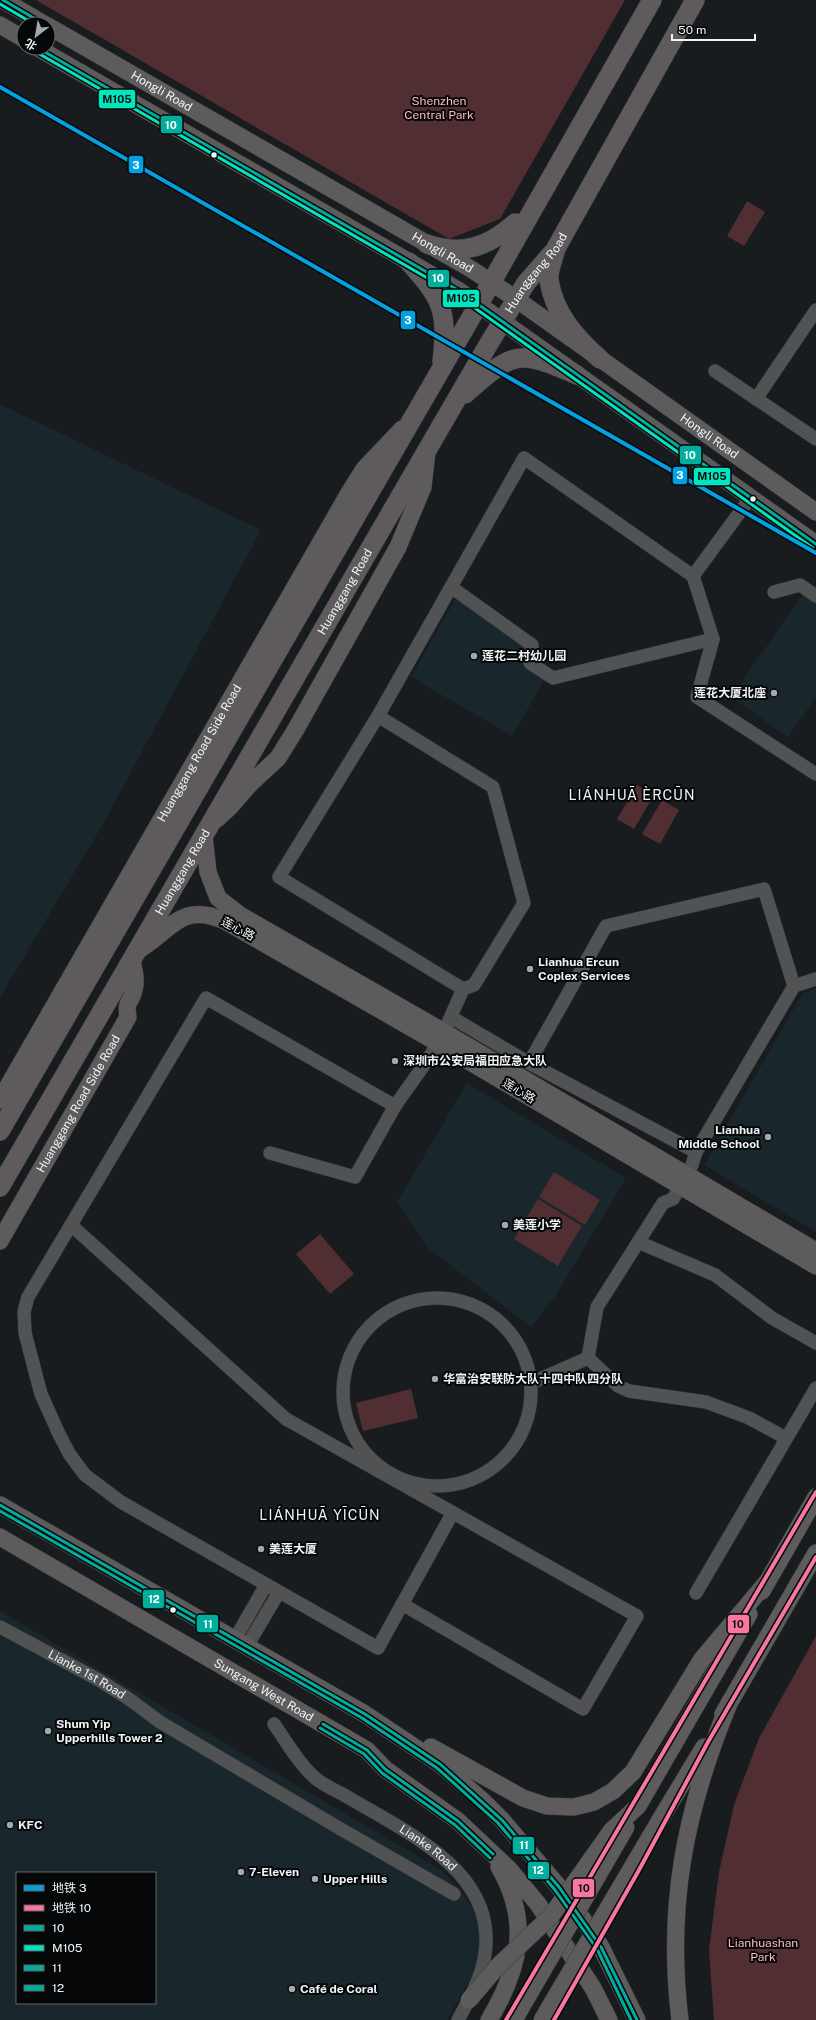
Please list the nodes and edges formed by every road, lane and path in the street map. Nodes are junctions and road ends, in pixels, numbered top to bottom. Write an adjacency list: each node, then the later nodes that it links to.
1 (3, 0): 4 (main road)
2 (652, 0): 9 (highway)
3 (695, 0): 11 (highway, Huanggang Road)
4 (30, 16)
5 (0, 25): 7 (main road)
6 (56, 31): 10 (main road, Hongli Road)
7 (16, 35)
8 (52, 56): 12 (main road, Hongli Road)
9 (530, 214): 10 (highway); 13 (highway)
10 (427, 244): 13 (main road, Hongli Road)
11 (556, 250): 14 (highway, Huanggang Road); 18 (highway)
12 (408, 262): 15 (main road, Hongli Road); 19 (highway)
13 (491, 283): 14 (main road, Hongli Road); 15 (highway)
14 (516, 299): 17 (highway, Huanggang Road); 18 (main road, Hongli Road)
15 (478, 304): 17 (main road, Hongli Road); 19 (highway)
16 (816, 310): 22 (street)
17 (503, 321): 21 (main road, Hongli Road); 23 (highway, Huanggang Road)
18 (600, 359): 28 (main road, Hongli Road)
19 (442, 367): 24 (highway)
20 (715, 371): 22 (street)
21 (577, 375): 23 (highway); 27 (main road, Hongli Road)
22 (756, 399): 25 (street)
23 (454, 404): 26 (highway, Huanggang Road)
24 (413, 417): 45 (main road, Huanggang Road Side Road); 47 (highway)
25 (816, 439)
26 (427, 451): 38 (highway, Huanggang Road); 38 (main road)
27 (752, 497): 29 (main road, Hongli Road); 30 (street)
28 (816, 512)
29 (816, 544)
30 (693, 576): 31 (street); 34 (street)
31 (451, 587): 34 (street); 36 (street)
32 (774, 592): 33 (street)
33 (816, 596)
34 (712, 639): 35 (street); 37 (street)
35 (708, 658)
36 (378, 716): 42 (street); 42 (street)
37 (816, 774)
38 (206, 831): 39 (highway, Huanggang Road); 43 (main road, 莲心路)
39 (134, 956): 43 (main road, 莲心路); 51 (highway, Huanggang Road); 53 (main road, Huanggang Road Side Road)
40 (816, 979): 41 (street)
41 (794, 986): 44 (street); 48 (street)
42 (463, 989): 43 (street)
43 (444, 1031): 44 (street); 46 (street); 50 (main road, 莲心路)
44 (529, 1063): 48 (street)
45 (0, 1100)
46 (395, 1106): 49 (street); 52 (street)
47 (0, 1131)
48 (696, 1152): 50 (street)
49 (270, 1153)
50 (682, 1181): 54 (street); 55 (main road, 莲心路); 56 (main road, 莲心路)
51 (0, 1187)
52 (71, 1225): 64 (street); 68 (street)
53 (0, 1241)
54 (638, 1242): 57 (street); 58 (street)
55 (816, 1251)
56 (816, 1266)
57 (816, 1343)
58 (588, 1358): 59 (street); 61 (street)
59 (531, 1383): 59 (street)
60 (816, 1388): 61 (street)
61 (786, 1438): 70 (street)
62 (816, 1497): 67 (main road)
63 (0, 1505): 73 (main road)
64 (452, 1514): 71 (street); 71 (street)
65 (0, 1537): 78 (main road, Sungang West Road)
66 (816, 1553): 74 (main road)
67 (767, 1582): 75 (main road); 77 (main road)
68 (266, 1585): 69 (street); 73 (street)
69 (279, 1592): 71 (street); 73 (street)
70 (696, 1593)
71 (402, 1604)
72 (0, 1627): 79 (street, Lianke 1st Road)
73 (241, 1643): 75 (main road)
74 (728, 1706): 84 (main road, bridge); 87 (main road)
75 (366, 1714): 86 (main road)
76 (274, 1724): 80 (street, Lianke Road)
77 (638, 1806): 80 (main road, bridge); 83 (main road, bridge)
78 (478, 1839): 82 (main road); 85 (main road, Sungang West Road)
79 (454, 1894)
80 (469, 2000): 81 (street, Lianke Road)
81 (458, 2020)
82 (489, 2020)
83 (514, 2020)
84 (542, 2020)
85 (608, 2020)
86 (637, 2020)
87 (680, 2020)

